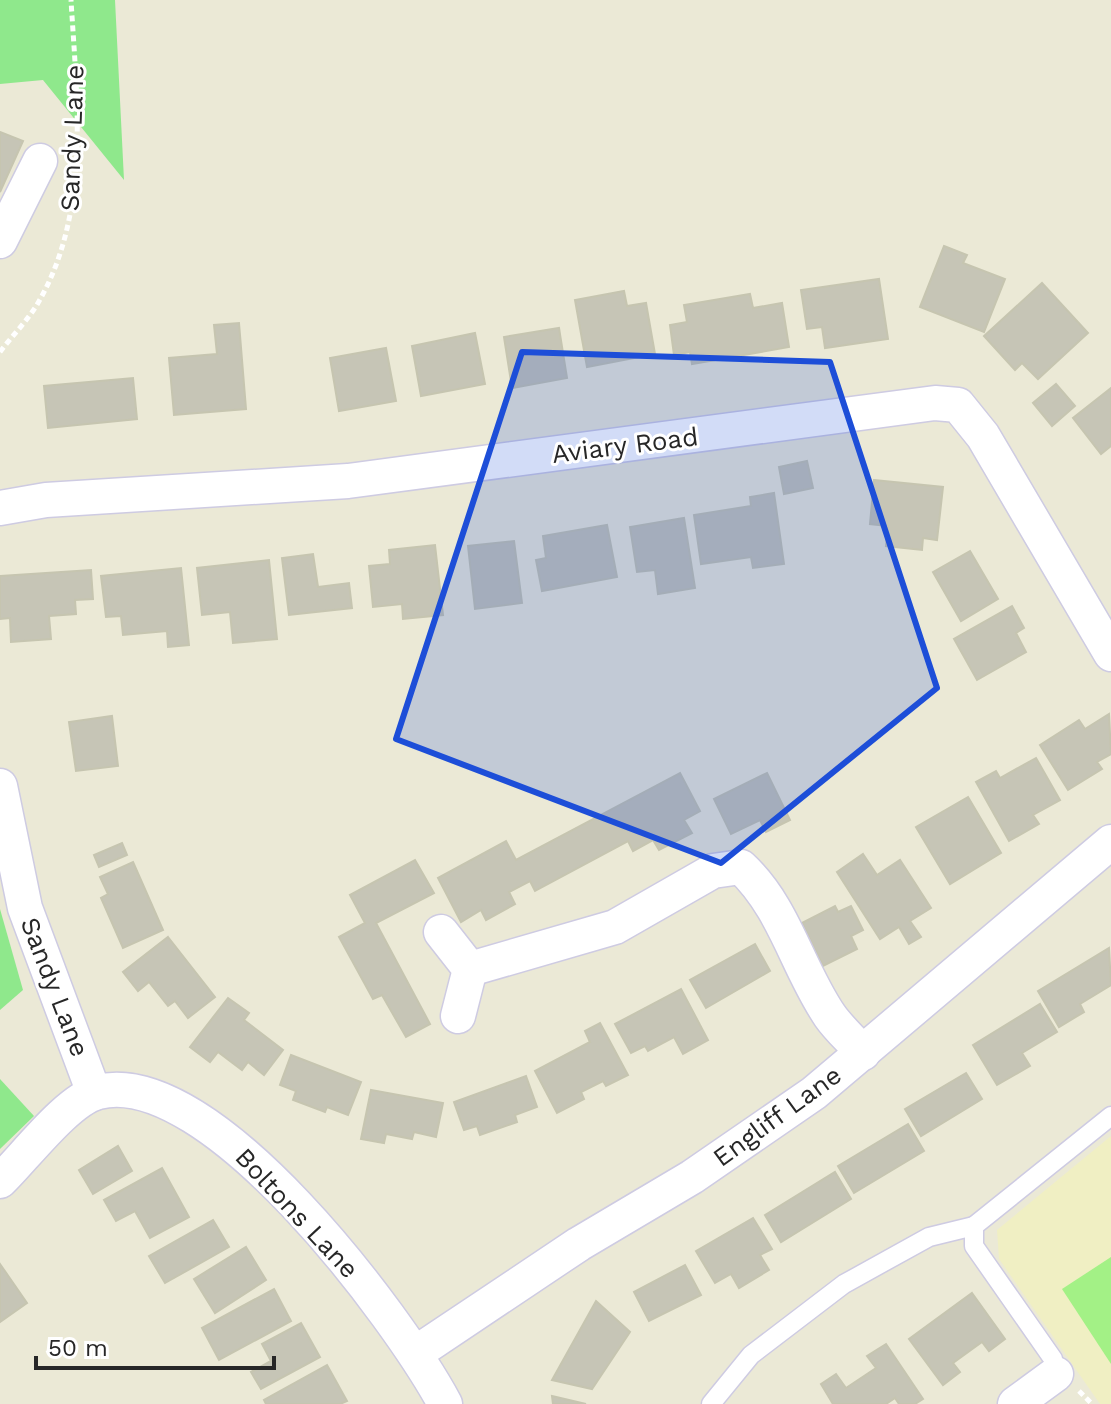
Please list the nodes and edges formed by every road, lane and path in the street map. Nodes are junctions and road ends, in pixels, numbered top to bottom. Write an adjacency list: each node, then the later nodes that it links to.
1 (71, 0): 4 (path, Sandy Lane)
2 (40, 161): 3 (street)
3 (0, 241)
4 (0, 352)
5 (0, 508): 6 (street, Aviary Road)
6 (1111, 654)
7 (0, 786): 13 (street, Sandy Lane)
8 (1111, 842): 12 (street, Engliff Lane)
9 (441, 932): 10 (street)
10 (470, 969): 11 (street); 12 (street)
11 (458, 1016)
12 (863, 1053): 17 (street, Engliff Lane)
13 (94, 1093): 15 (street); 17 (street, Boltons Lane)
14 (1111, 1116): 16 (lane)
15 (0, 1181)
16 (974, 1226): 18 (lane); 21 (lane)
17 (416, 1353): 20 (street, Boltons Lane)
18 (1056, 1374): 19 (street)
19 (1022, 1402)
20 (445, 1404)
21 (711, 1404)

